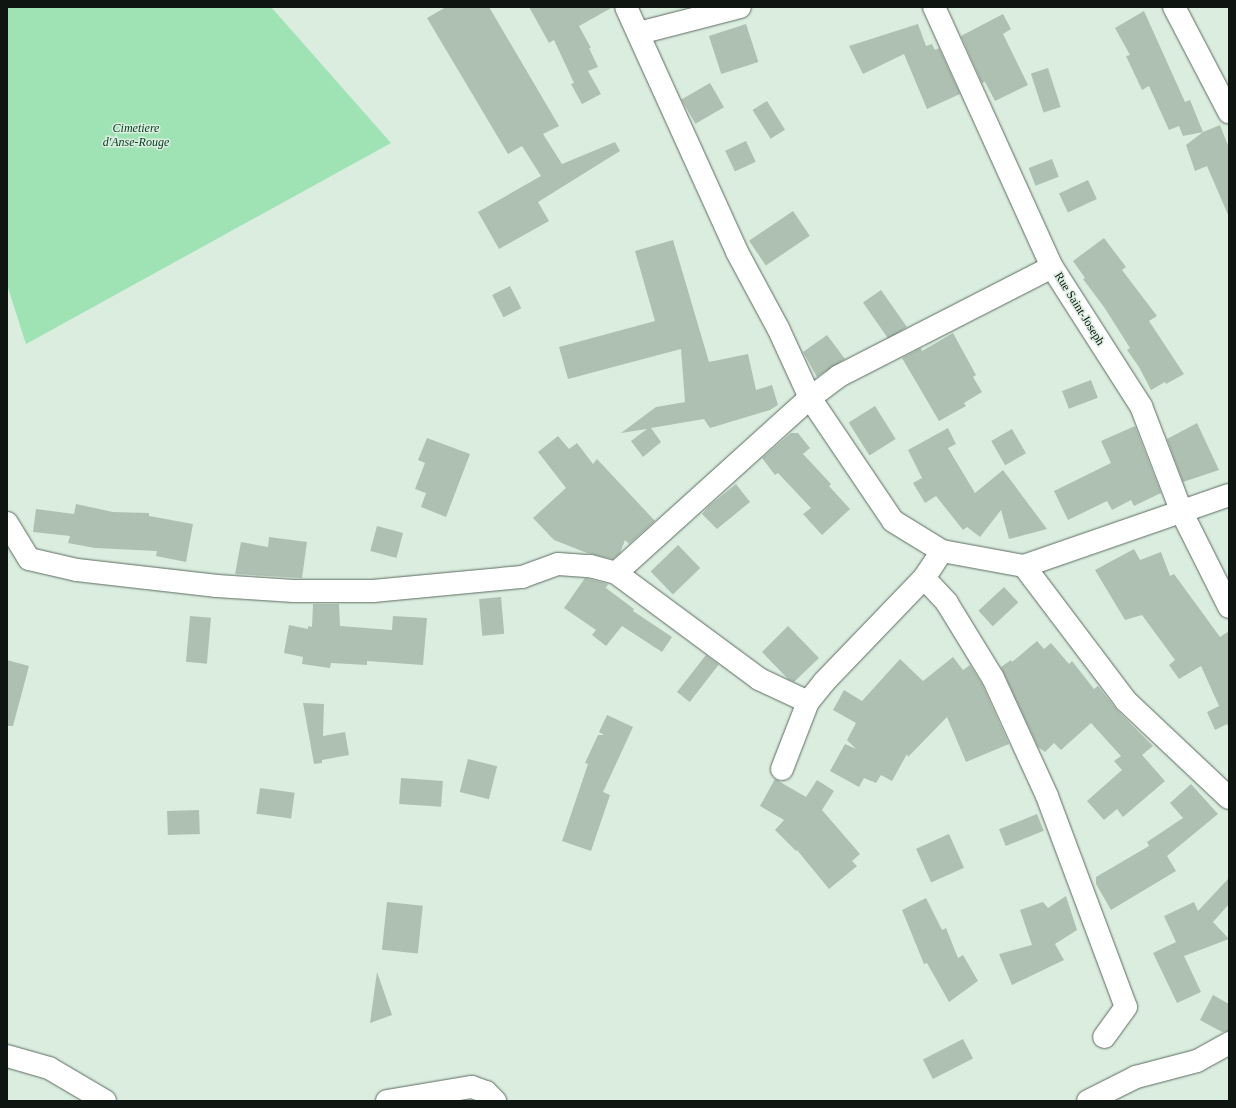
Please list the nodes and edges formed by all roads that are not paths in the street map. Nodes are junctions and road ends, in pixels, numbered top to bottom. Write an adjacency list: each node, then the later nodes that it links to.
1 (626, 7): 5 (street)
2 (740, 7): 5 (street)
3 (934, 7): 7 (street, Rue Saint-Joseph)
4 (1174, 7): 6 (street)
5 (639, 33): 8 (street)
6 (1229, 112)
7 (1052, 267): 8 (street); 10 (street, Rue Saint-Joseph)
8 (810, 398): 12 (street); 14 (street)
9 (1229, 495): 10 (street)
10 (1182, 513): 13 (street); 16 (street, Rue Saint-Joseph)
11 (7, 523): 14 (street)
12 (942, 550): 13 (street); 15 (street)
13 (1024, 566): 19 (street)
14 (616, 573): 17 (street)
15 (924, 578): 17 (street); 20 (street)
16 (1229, 607)
17 (808, 702): 18 (street)
18 (782, 769)
19 (1229, 798)
20 (1104, 1037)
21 (1229, 1043): 26 (street)
22 (7, 1056): 23 (street)
23 (105, 1101)
24 (388, 1101): 25 (street)
25 (495, 1101)
26 (1088, 1101)

